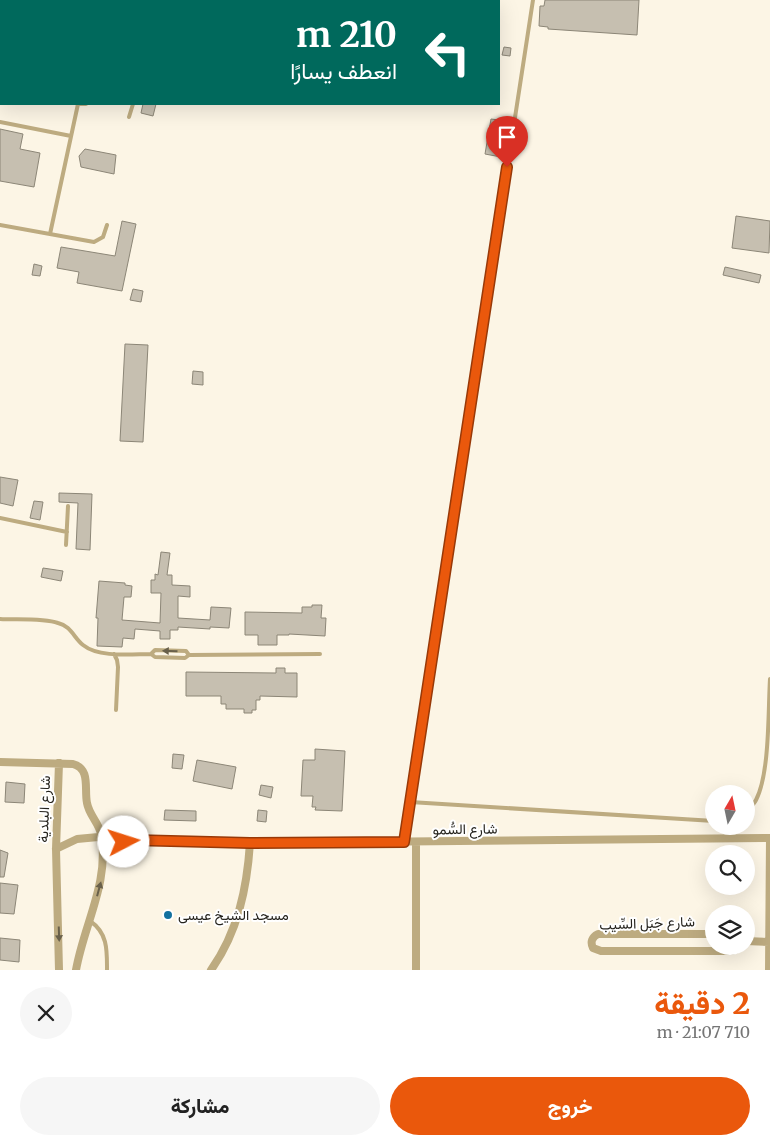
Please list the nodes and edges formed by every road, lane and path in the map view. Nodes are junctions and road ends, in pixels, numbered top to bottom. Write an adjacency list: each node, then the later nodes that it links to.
1 (533, 0): 23 (lane)
2 (78, 105): 6 (lane)
3 (133, 105): 4 (lane)
4 (130, 117)
5 (0, 122): 6 (lane)
6 (71, 136): 9 (lane)
7 (0, 225): 9 (lane)
8 (107, 225): 9 (lane)
9 (50, 234)
10 (68, 506): 12 (lane)
11 (0, 518): 12 (lane)
12 (66, 532): 13 (lane)
13 (66, 545)
14 (0, 619): 15 (lane)
15 (114, 654): 16 (lane); 20 (lane)
16 (151, 654): 18 (lane); 18 (lane, one-way to 16)
17 (320, 654): 18 (lane)
18 (189, 655)
19 (770, 679): 24 (lane)
20 (116, 710)
21 (0, 762): 22 (street)
22 (59, 763): 26 (street, شارع البلدية); 32 (street, شارع البلدية)
23 (410, 802): 25 (lane); 29 (lane)
24 (755, 802)
25 (705, 820)
26 (102, 836): 28 (street, شارع السُّمو); 32 (street, شارع السُّمو); 33 (street, شارع البلدية)
27 (770, 838): 30 (street, شارع السُّمو); 37 (street)
28 (131, 840): 31 (street, شارع السُّمو); 33 (street)
29 (404, 842): 30 (street, شارع السُّمو); 31 (street, شارع السُّمو)
30 (416, 842): 43 (street)
31 (250, 843): 42 (street)
32 (56, 849): 39 (street, شارع البلدية, one-way to 39)
33 (104, 859): 34 (street, شارع البلدية, one-way to 33)
34 (89, 920): 40 (street, شارع البلدية); 41 (lane)
35 (705, 934): 38 (street, شارع جَبَل السِّيب)
36 (755, 941): 37 (street)
37 (769, 942): 44 (street)
38 (705, 951)
39 (60, 970)
40 (76, 970)
41 (107, 970)
42 (211, 970)
43 (416, 970)
44 (769, 970)

